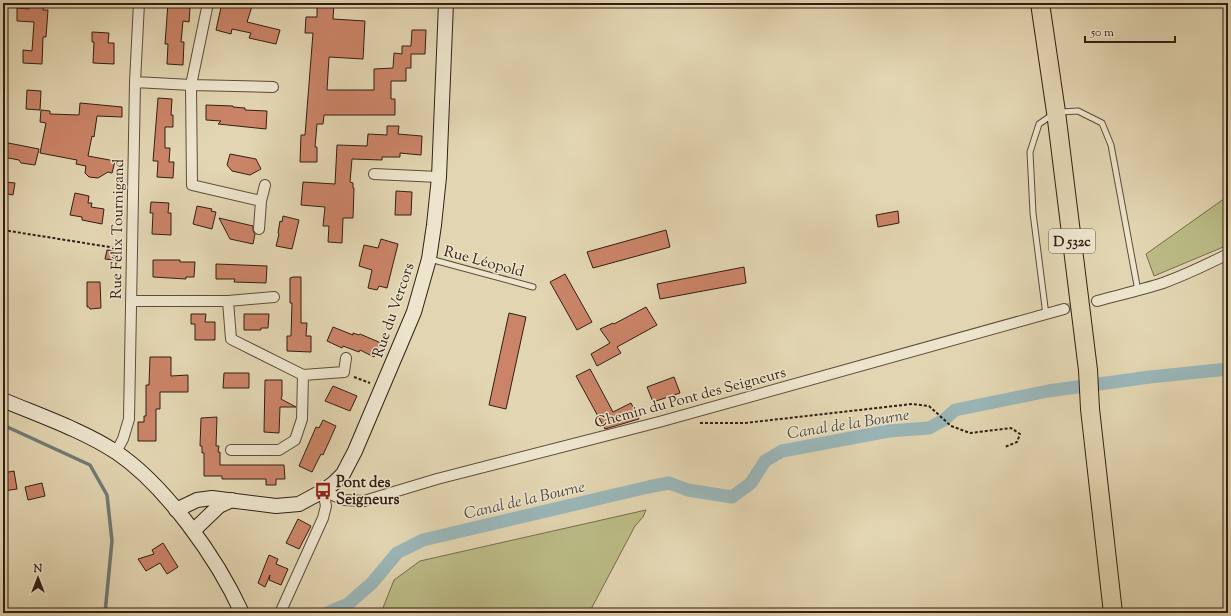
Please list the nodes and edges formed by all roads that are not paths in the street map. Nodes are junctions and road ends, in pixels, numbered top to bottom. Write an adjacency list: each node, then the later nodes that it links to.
1 (139, 3): 5 (street, Rue Félix Tournigand)
2 (208, 3): 6 (street)
3 (446, 3): 10 (street, Rue du Vercors)
4 (1040, 3): 8 (highway, D 532c)
5 (135, 82): 6 (street); 19 (street, Rue Félix Tournigand)
6 (191, 85): 7 (street); 12 (street)
7 (273, 87)
8 (1056, 112): 17 (lane); 23 (lane); 25 (highway, D 532c)
9 (374, 174): 10 (street)
10 (439, 177): 15 (street, Rue du Vercors)
11 (264, 185): 12 (street)
12 (261, 201): 13 (street)
13 (259, 229)
14 (1228, 254): 17 (street)
15 (429, 259): 16 (lane, Rue Léopold); 30 (street, Rue du Vercors)
16 (533, 287)
17 (1138, 291): 21 (street)
18 (274, 297): 20 (street)
19 (130, 301): 20 (street); 29 (street, Rue Félix Tournigand)
20 (228, 301): 26 (street)
21 (1097, 301)
22 (1064, 309): 23 (street, Chemin du Pont des Seigneurs)
23 (1046, 315): 30 (street, Chemin du Pont des Seigneurs)
24 (346, 358): 26 (street)
25 (1088, 370): 36 (highway, D 532c); 37 (highway, D 532c)
26 (303, 375): 28 (street)
27 (3, 400): 29 (street)
28 (231, 450)
29 (116, 452): 32 (street)
30 (323, 491): 31 (street, Rue du Vercors); 35 (street)
31 (232, 500): 32 (street, Rue du Vercors); 33 (street)
32 (176, 510): 33 (street)
33 (193, 531): 34 (street)
34 (242, 613)
35 (280, 613)
36 (1113, 613)
37 (1122, 613)

